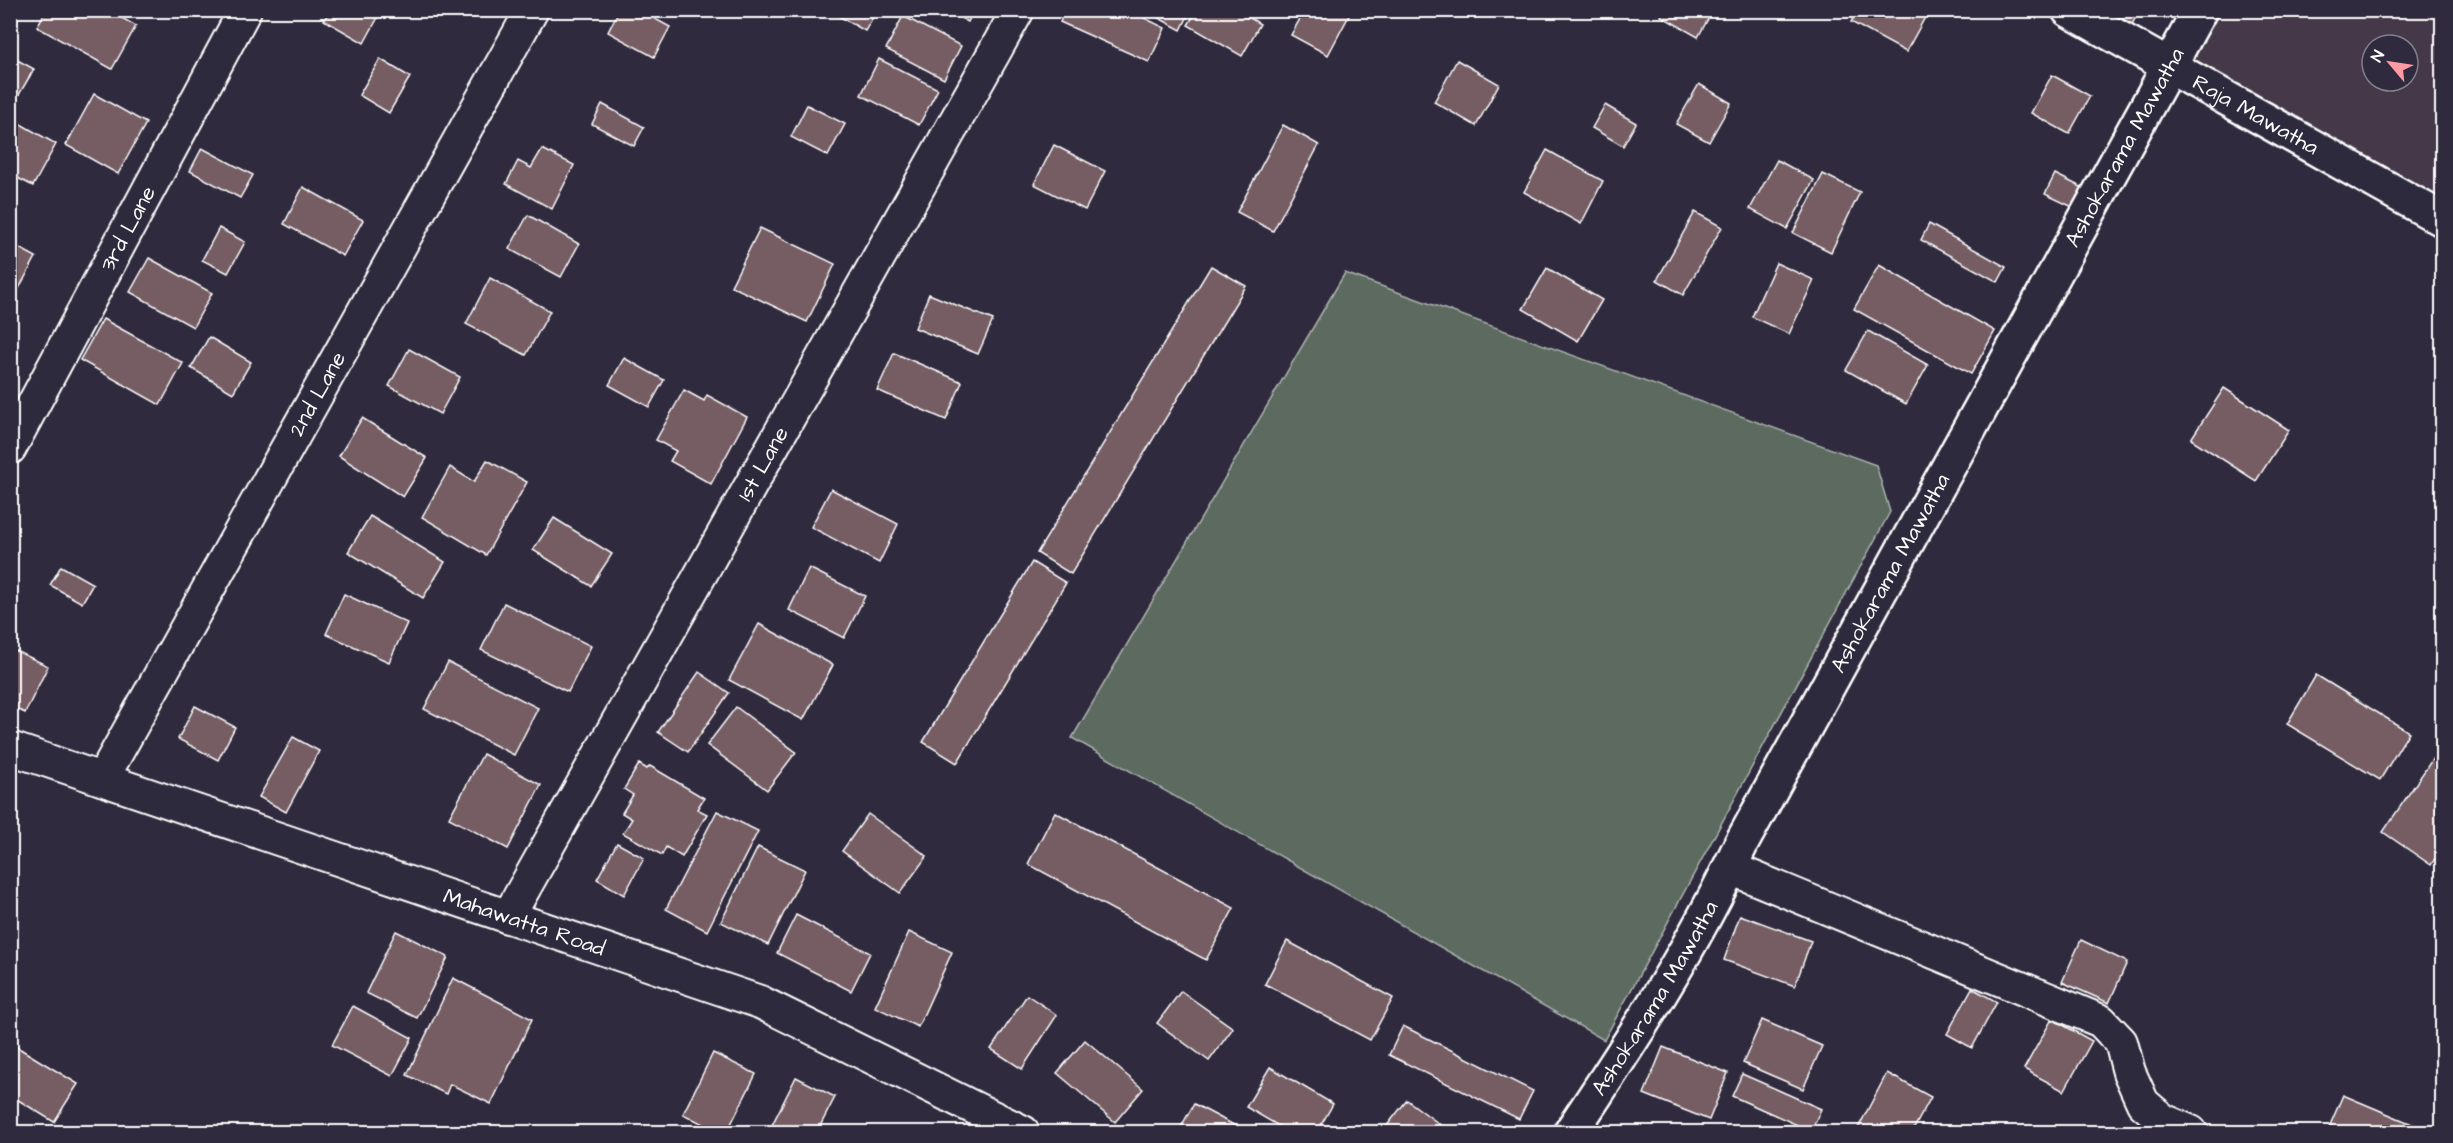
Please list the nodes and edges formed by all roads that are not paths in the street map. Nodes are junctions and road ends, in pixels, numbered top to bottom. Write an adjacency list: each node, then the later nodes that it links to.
1 (245, 10): 8 (street, 3rd Lane)
2 (532, 10): 10 (street, 2nd Lane)
3 (1018, 10): 12 (street, 1st Lane)
4 (2069, 10): 6 (street, Raja Mawatha)
5 (2200, 10): 6 (street, Ashokarama Mawatha)
6 (2169, 66): 7 (street, Raja Mawatha); 11 (street, Ashokarama Mawatha)
7 (2442, 219)
8 (10, 448)
9 (10, 748): 10 (street, Mahawatta Road)
10 (102, 779): 12 (street, Mahawatta Road)
11 (1730, 868): 14 (street, Ashokarama Mawatha); 15 (street)
12 (508, 917): 13 (street, Mahawatta Road)
13 (1023, 1132)
14 (1571, 1132)
15 (2191, 1132)

